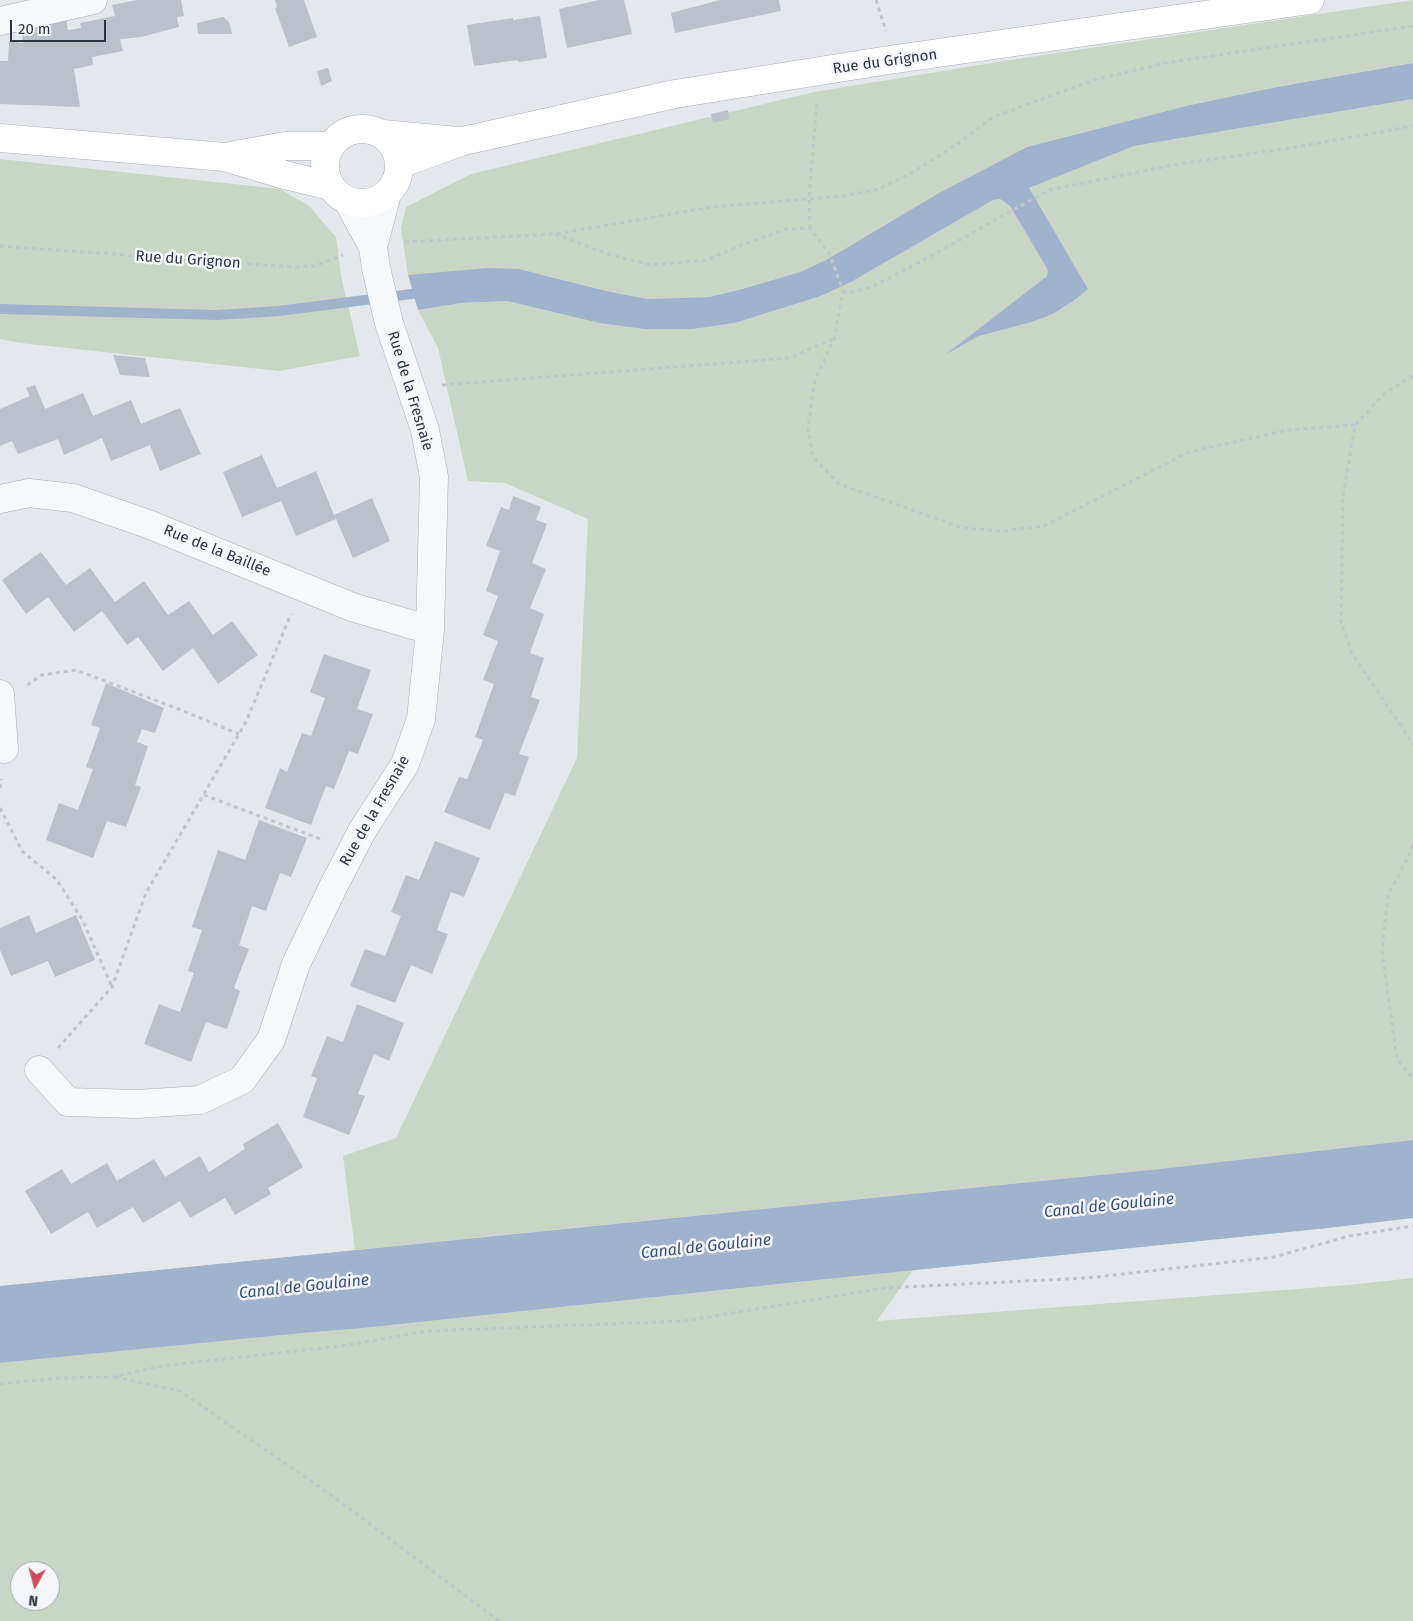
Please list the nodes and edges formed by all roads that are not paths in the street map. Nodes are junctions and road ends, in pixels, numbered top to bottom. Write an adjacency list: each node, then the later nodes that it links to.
1 (93, 0): 3 (street)
2 (1310, 0): 6 (street, Rue du Grignon)
3 (0, 21)
4 (383, 134): 6 (street, Rue du Grignon); 7 (street); 9 (street)
5 (0, 138): 8 (street)
6 (463, 141): 9 (street, Rue du Grignon)
7 (330, 146): 8 (street); 10 (street)
8 (225, 157): 10 (street)
9 (400, 164): 11 (street)
10 (339, 193): 11 (street); 12 (street, Rue de la Fresnaie)
11 (387, 194): 12 (street, Rue de la Fresnaie)
12 (375, 257): 14 (street, Rue de la Fresnaie)
13 (0, 499): 14 (street, Rue de la Baillée)
14 (430, 630): 17 (street, Rue de la Fresnaie)
15 (1, 697): 16 (street)
16 (4, 749)
17 (39, 1070)

